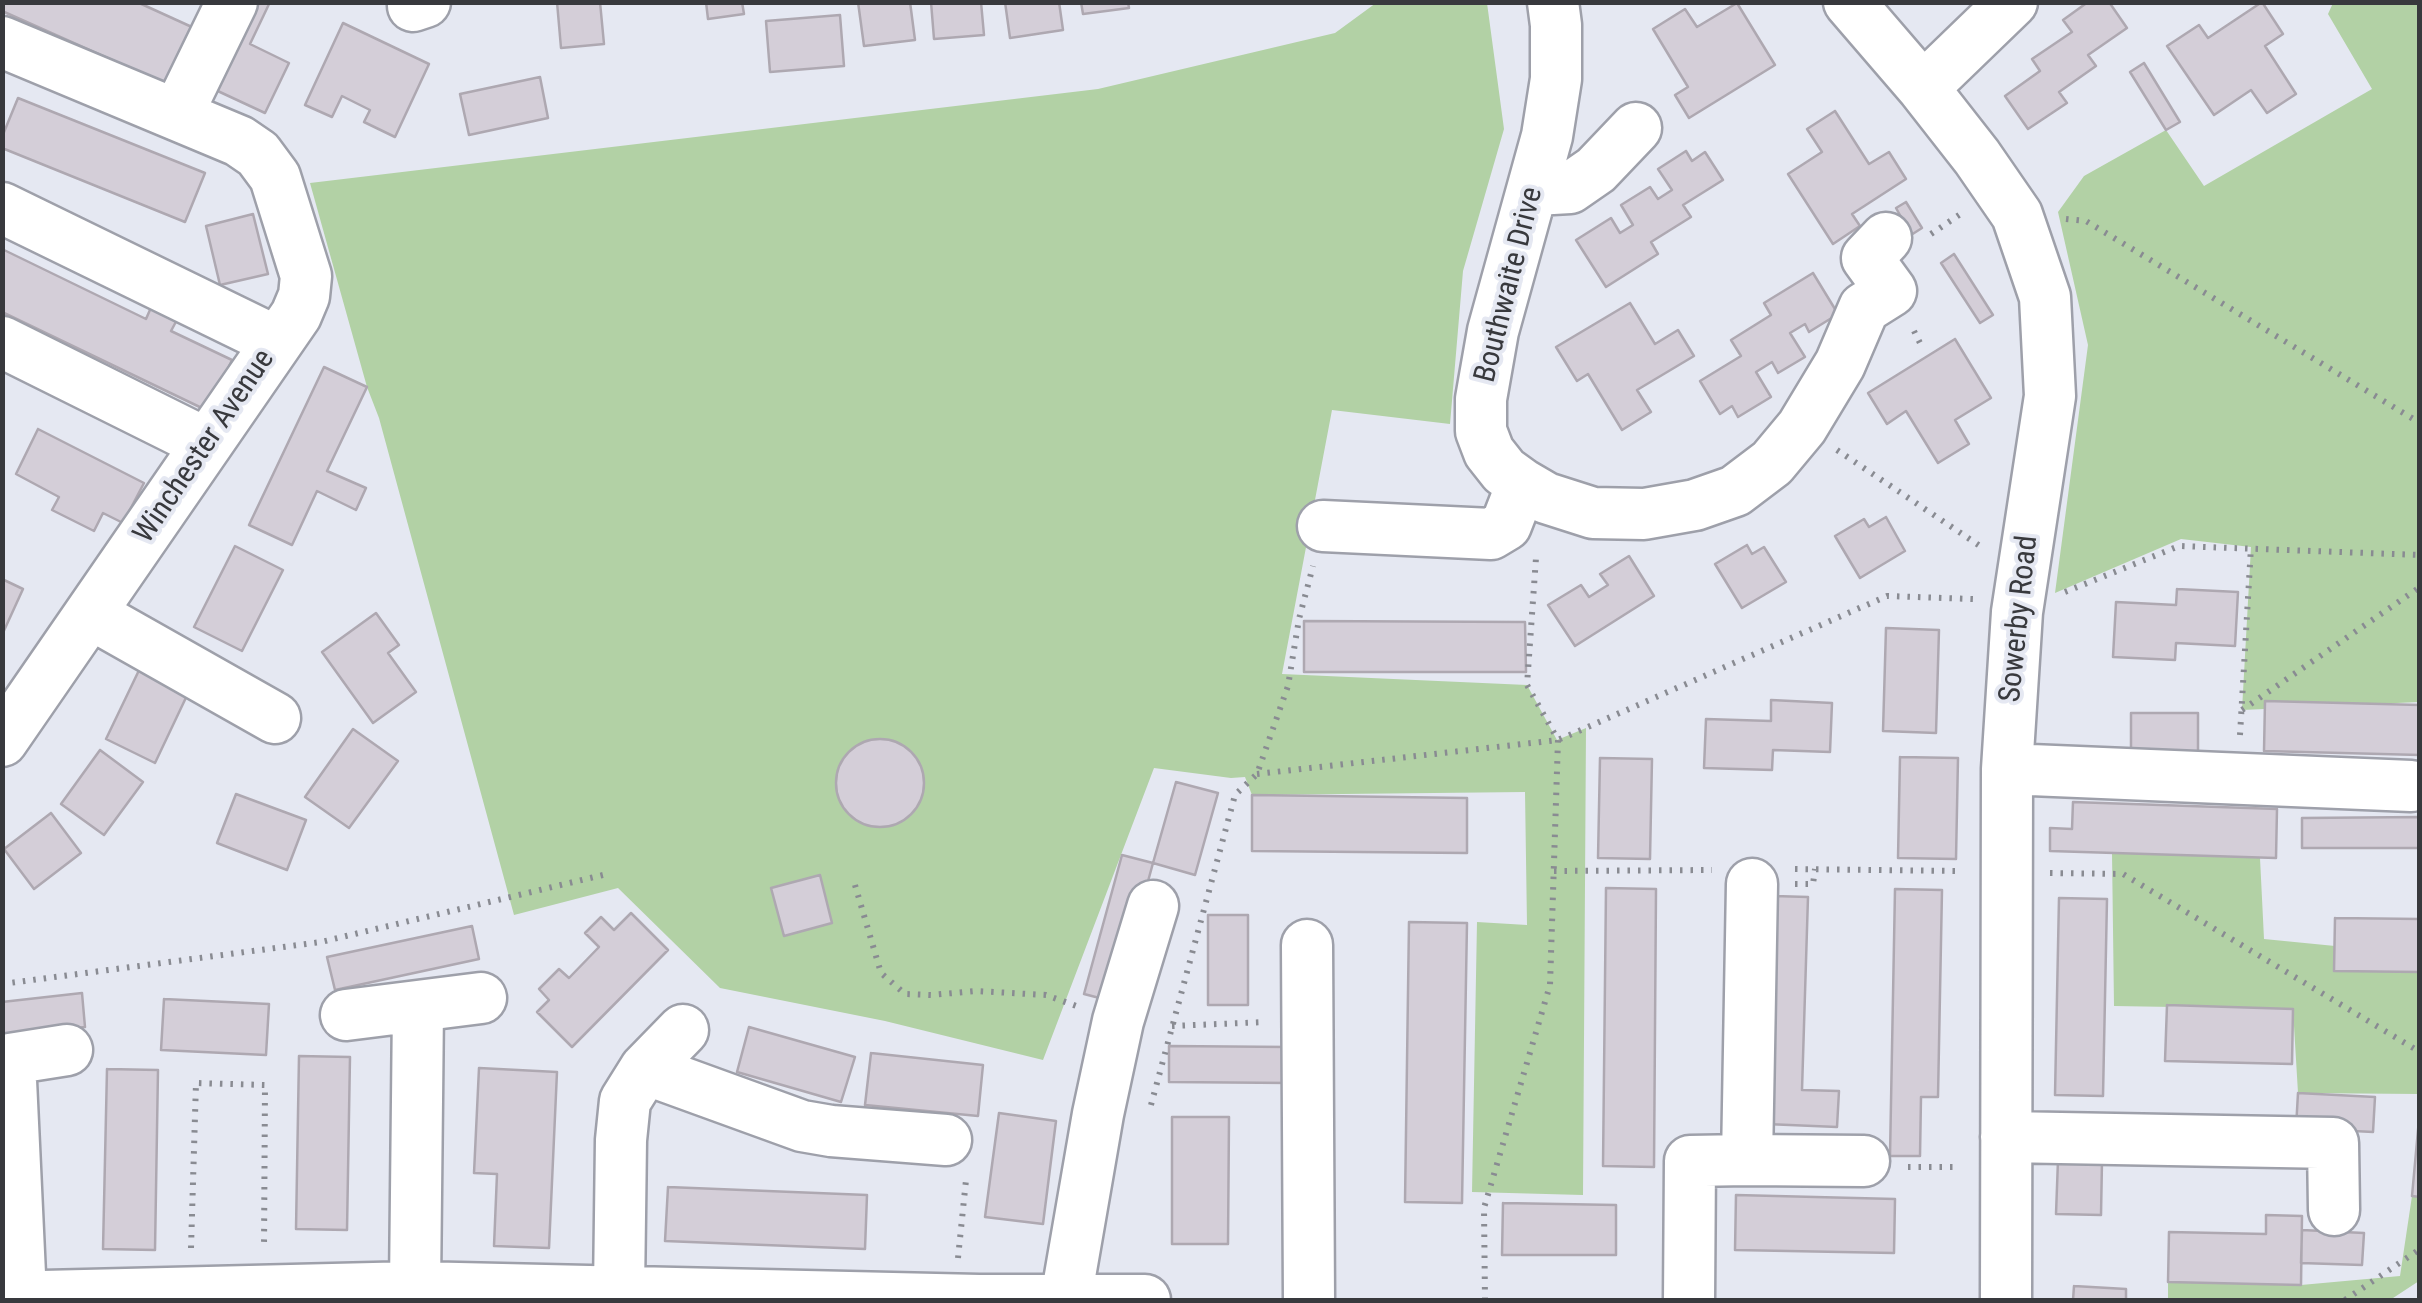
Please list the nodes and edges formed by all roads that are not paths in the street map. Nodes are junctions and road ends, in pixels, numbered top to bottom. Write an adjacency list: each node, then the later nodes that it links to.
1 (232, 2): 7 (street)
2 (1553, 2): 9 (street, Bouthwaite Drive)
3 (1849, 2): 6 (street, Sowerby Road)
4 (2012, 2): 6 (street)
5 (2, 42): 7 (street)
6 (1923, 88): 20 (street, Sowerby Road)
7 (177, 115): 13 (street, Winchester Avenue)
8 (1636, 128): 9 (street)
9 (1535, 190): 15 (street, Bouthwaite Drive)
10 (2, 208): 13 (street)
11 (1904, 239): 15 (street, Bouthwaite Drive)
12 (2, 342): 14 (street)
13 (277, 342): 14 (street, Winchester Avenue)
14 (207, 444): 17 (street, Winchester Avenue)
15 (1534, 491): 16 (street)
16 (1323, 526)
17 (91, 614): 18 (street); 19 (street, Winchester Avenue)
18 (274, 718)
19 (2, 741)
20 (2007, 769): 21 (street); 33 (street, Sowerby Road)
21 (2410, 786)
22 (1752, 884): 34 (street)
23 (1153, 906): 42 (street)
24 (1307, 945): 46 (street)
25 (481, 998): 26 (street)
26 (418, 1007): 27 (street); 37 (street)
27 (346, 1016)
28 (683, 1030): 31 (street)
29 (67, 1050): 30 (street)
30 (6, 1060): 40 (street)
31 (645, 1070): 32 (street); 38 (street)
32 (946, 1140)
33 (2006, 1152): 36 (street); 48 (street, Sowerby Road)
34 (1747, 1160): 35 (street); 47 (street)
35 (1864, 1161)
36 (2334, 1210)
37 (416, 1287): 39 (street); 41 (street)
38 (620, 1291): 39 (street); 43 (street)
39 (537, 1295)
40 (12, 1296): 41 (street)
41 (85, 1297)
42 (1066, 1299): 44 (street); 45 (street)
43 (954, 1300): 44 (street)
44 (979, 1300)
45 (1145, 1300)
46 (1309, 1300)
47 (1689, 1300)
48 (2006, 1300)

